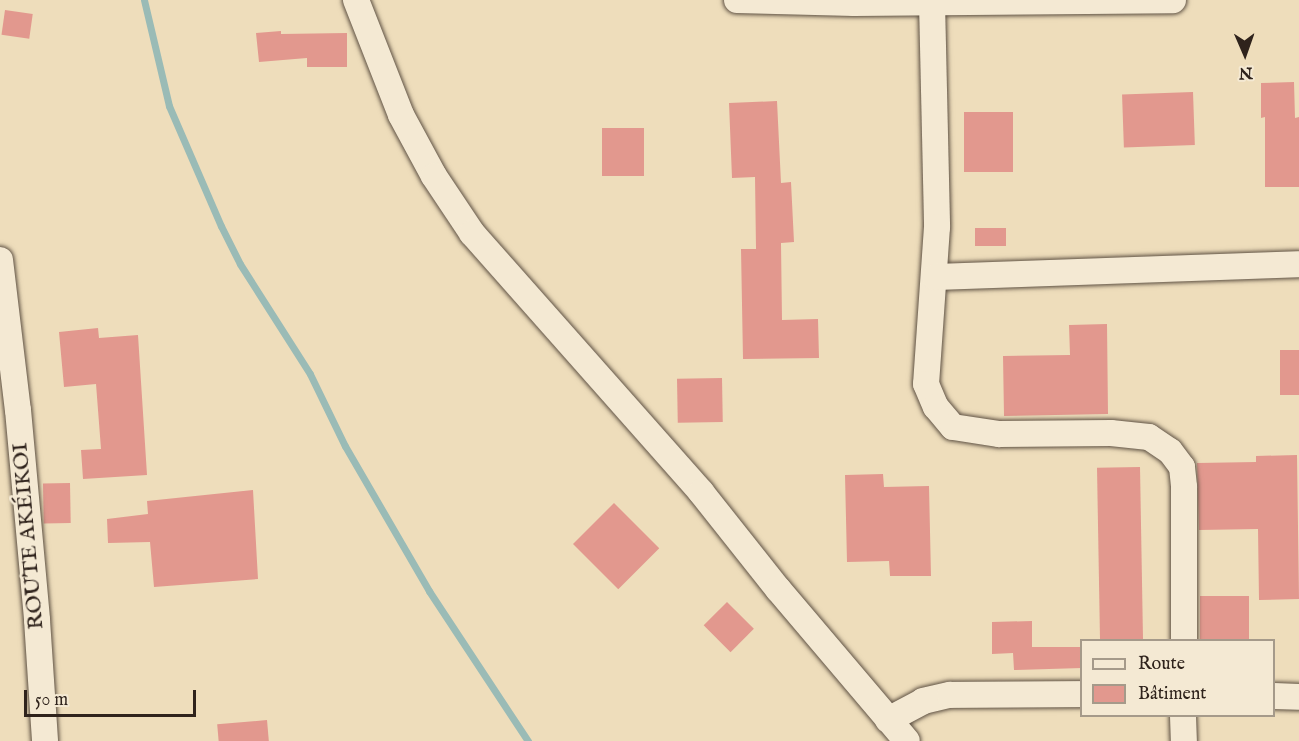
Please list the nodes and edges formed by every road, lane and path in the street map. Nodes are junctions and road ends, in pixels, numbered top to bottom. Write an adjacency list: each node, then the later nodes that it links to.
1 (356, 0): 13 (street)
2 (737, 0): 4 (street)
3 (1173, 0): 4 (street)
4 (932, 3): 7 (street)
5 (0, 260): 14 (street, ROUTE AKÉIKOI)
6 (1299, 264): 7 (street)
7 (935, 277): 8 (street)
8 (1184, 639)
9 (1080, 694): 13 (street)
10 (1275, 696): 11 (street)
11 (1299, 697)
12 (1183, 717): 16 (street)
13 (888, 720): 15 (street)
14 (45, 741)
15 (907, 741)
16 (1184, 741)

